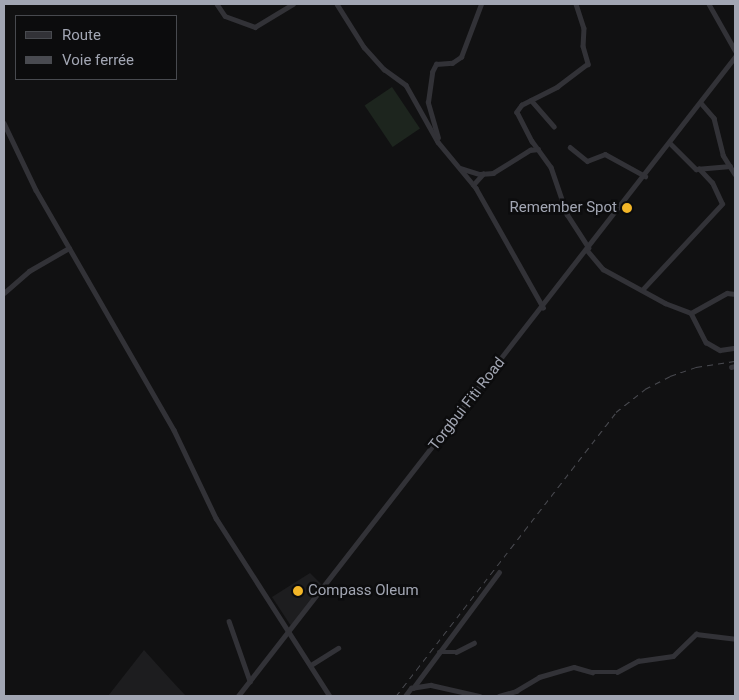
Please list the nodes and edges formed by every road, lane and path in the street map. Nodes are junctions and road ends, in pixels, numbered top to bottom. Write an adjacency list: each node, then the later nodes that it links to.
1 (217, 4): 2 (street)
2 (293, 4)
3 (337, 4): 14 (street)
4 (481, 4): 14 (street)
5 (576, 4): 9 (street)
6 (709, 4): 7 (street)
7 (735, 50)
8 (735, 57): 10 (street, Torgbui Fiti Road)
9 (531, 100): 12 (street); 13 (street)
10 (701, 103): 15 (street, Torgbui Fiti Road); 19 (street)
11 (4, 123): 26 (street)
12 (554, 126)
13 (532, 141): 17 (street); 18 (street)
14 (438, 142): 20 (street)
15 (670, 144): 21 (street); 24 (street, Torgbui Fiti Road)
16 (570, 147): 24 (street)
17 (538, 149): 18 (street); 27 (street)
18 (530, 150): 22 (street)
19 (730, 166): 21 (street); 23 (street)
20 (459, 168): 22 (street); 25 (street)
21 (699, 169): 28 (street)
22 (483, 174): 25 (street)
23 (735, 174)
24 (645, 176): 27 (street, Torgbui Fiti Road)
25 (473, 185): 31 (street)
26 (69, 248): 29 (street); 36 (street)
27 (588, 249): 28 (street); 31 (street, Torgbui Fiti Road)
28 (643, 289): 32 (street)
29 (4, 293)
30 (735, 294): 32 (street)
31 (543, 307): 36 (street, Torgbui Fiti Road)
32 (691, 312): 33 (street)
33 (735, 348)
34 (499, 572): 40 (street)
35 (229, 621): 42 (street)
36 (289, 632): 41 (street); 42 (street, Torgbui Fiti Road)
37 (735, 639): 48 (street)
38 (474, 643): 40 (street)
39 (338, 648): 41 (street)
40 (439, 652): 43 (street)
41 (311, 665): 45 (street)
42 (250, 681): 44 (street, Torgbui Fiti Road)
43 (413, 688): 46 (street); 47 (street)
44 (238, 696)
45 (330, 696)
46 (405, 696)
47 (480, 696)
48 (499, 696)

